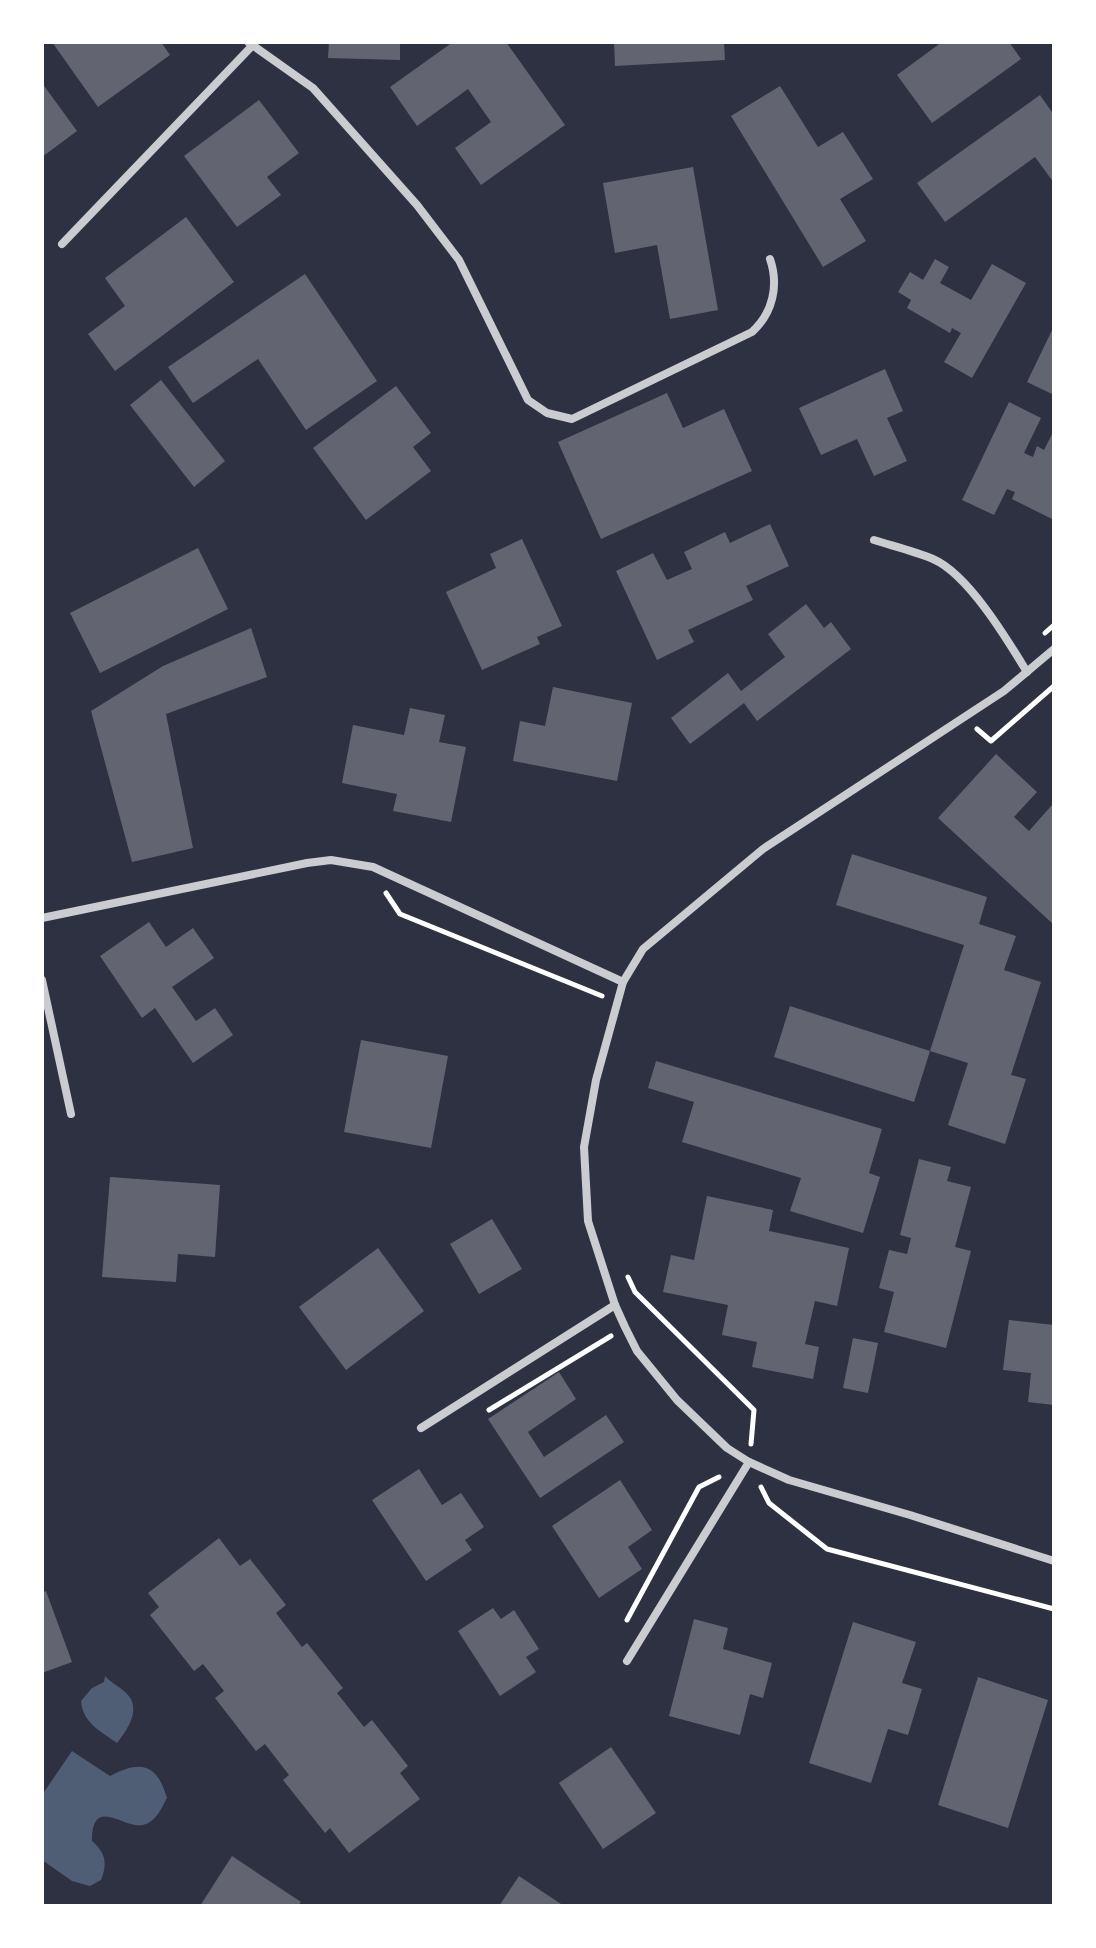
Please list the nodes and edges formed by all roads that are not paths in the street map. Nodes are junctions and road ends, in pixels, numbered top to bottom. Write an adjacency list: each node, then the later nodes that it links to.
1 (250, 44): 2 (street); 3 (street)
2 (62, 244)
3 (770, 259)
4 (874, 540): 6 (street)
5 (1054, 649): 6 (street)
6 (1027, 672): 9 (street)
7 (42, 918): 9 (street)
8 (42, 980): 10 (street)
9 (623, 982): 11 (street)
10 (71, 1114)
11 (615, 1305): 12 (street); 13 (street)
12 (421, 1428)
13 (749, 1462): 14 (street); 15 (street)
14 (1054, 1561)
15 (627, 1661)

